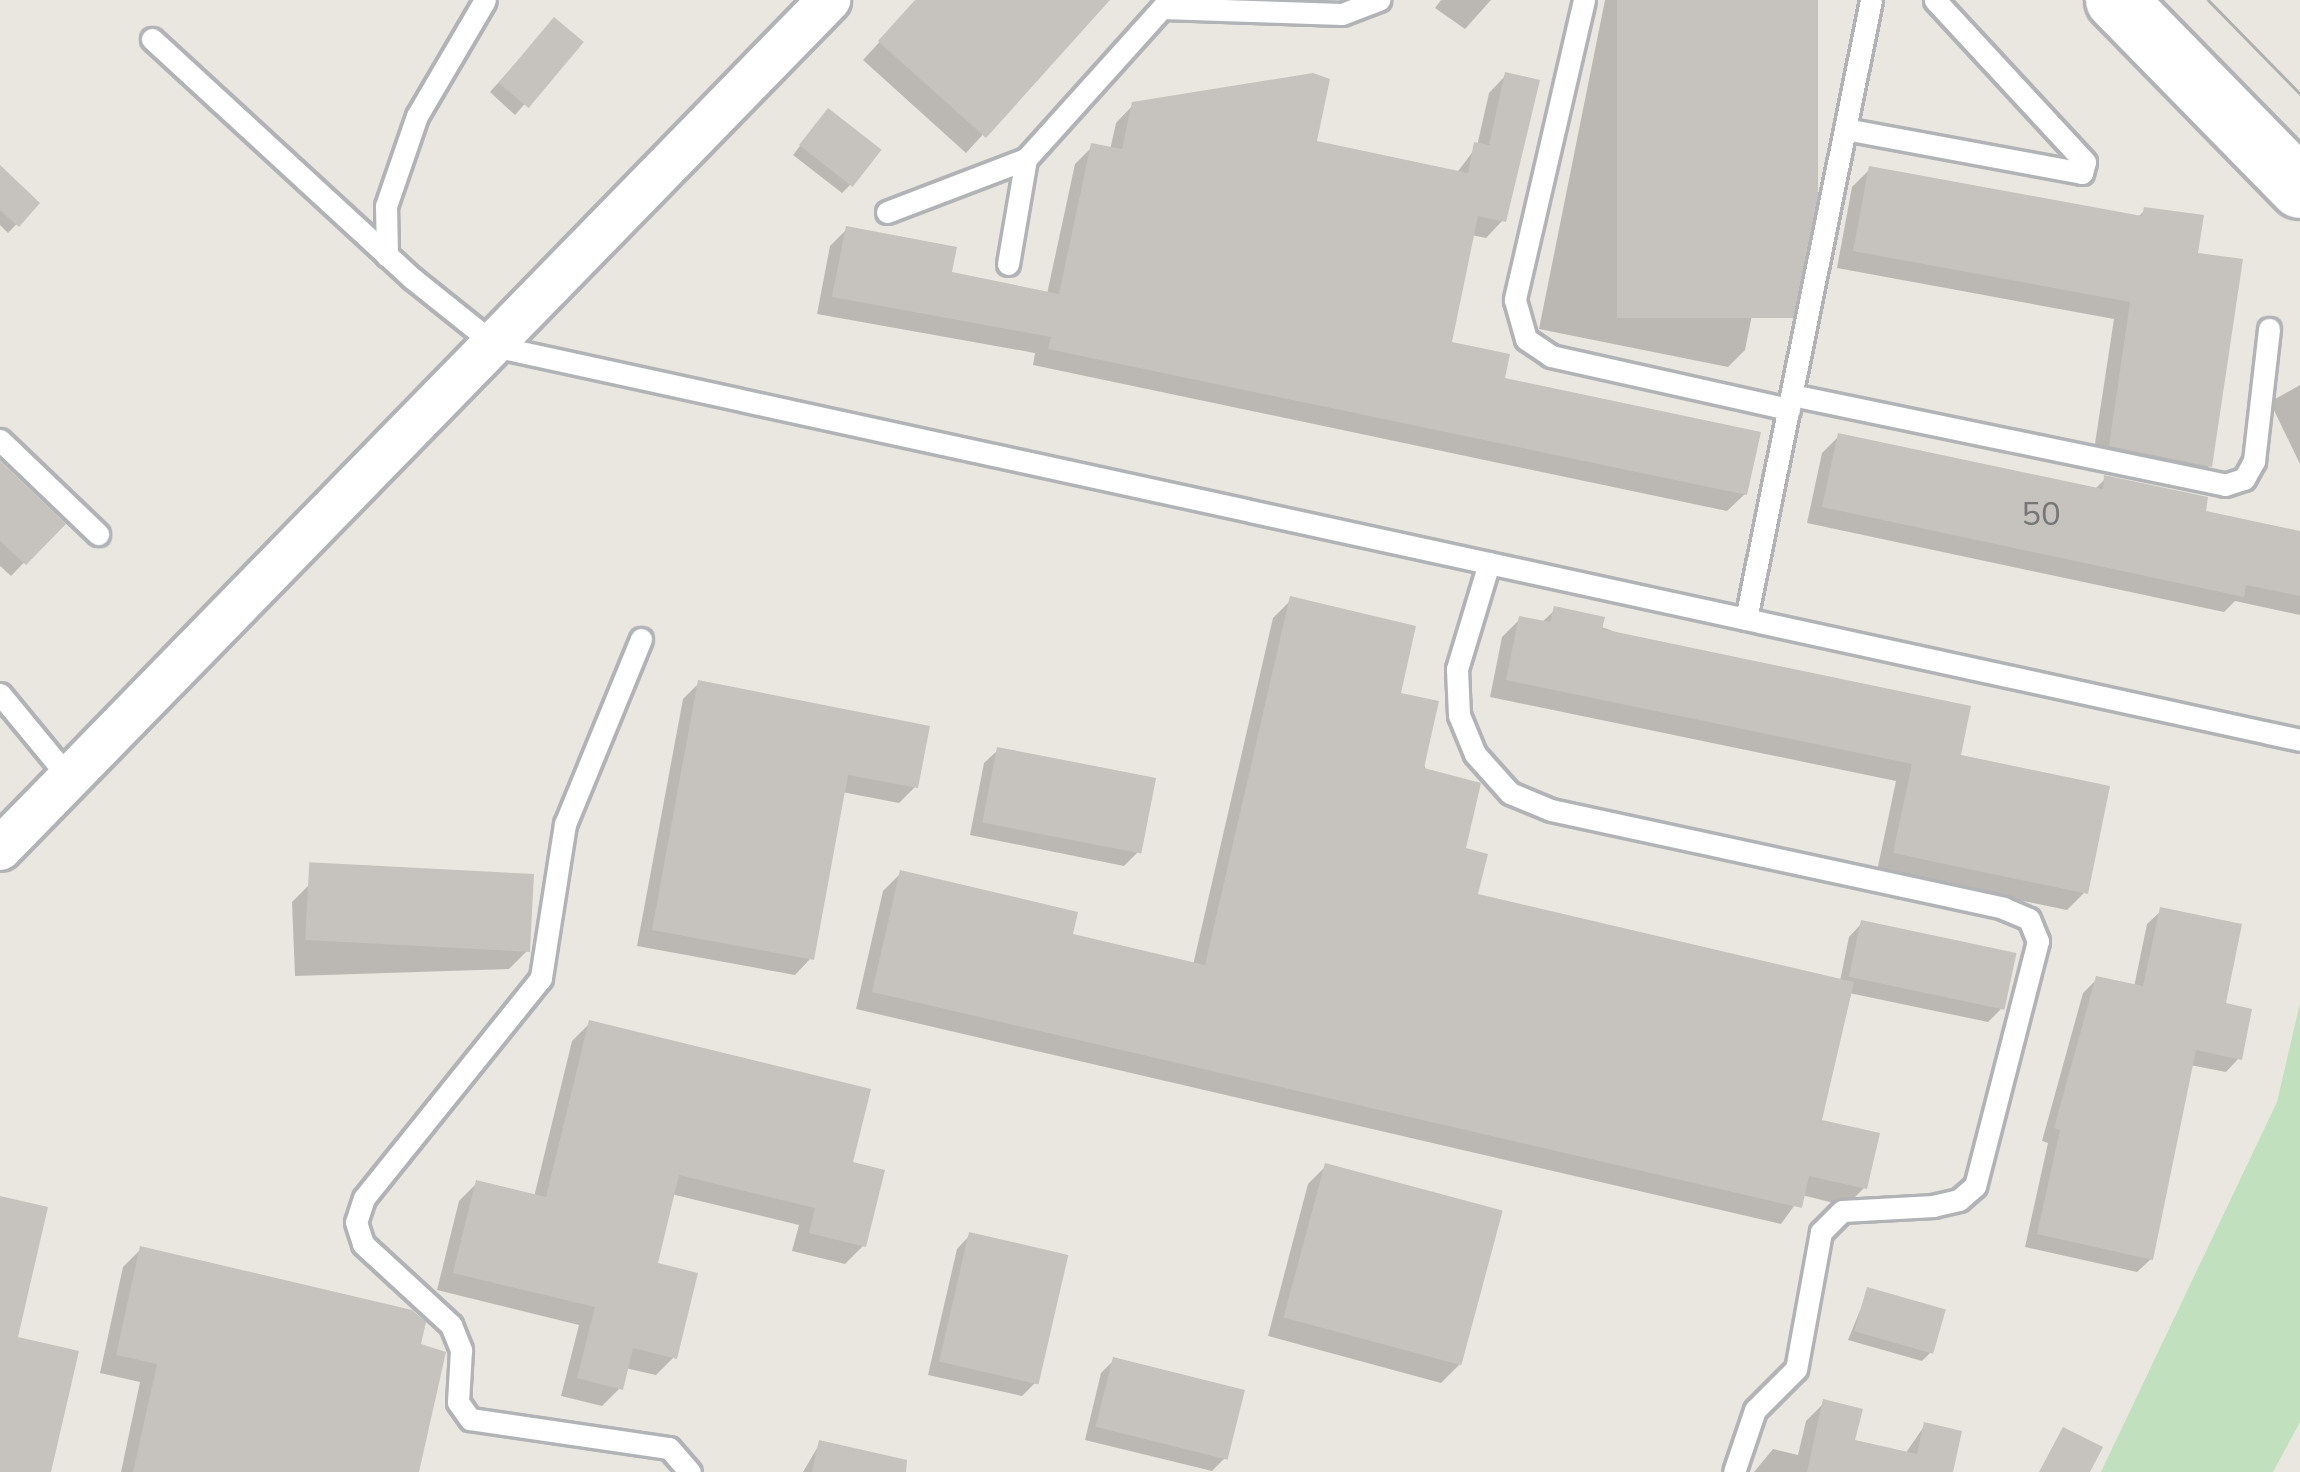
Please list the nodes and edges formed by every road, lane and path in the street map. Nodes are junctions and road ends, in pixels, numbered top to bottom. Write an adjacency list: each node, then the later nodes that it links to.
1 (484, 0): 14 (lane)
2 (829, 0): 17 (street)
3 (1379, 0): 8 (lane)
4 (1584, 0): 18 (lane)
5 (1870, 0): 10 (lane)
6 (1935, 0): 10 (lane)
7 (2116, 0): 12 (main road)
8 (1160, 4): 11 (lane)
9 (152, 39): 14 (lane)
10 (1845, 129): 18 (lane)
11 (1026, 159): 13 (lane); 15 (lane)
12 (2300, 188)
13 (887, 212)
14 (387, 256): 17 (lane)
15 (1008, 264)
16 (2270, 329): 18 (lane)
17 (498, 346): 21 (lane); 26 (street)
18 (1791, 402): 22 (lane)
19 (0, 440): 20 (lane)
20 (98, 534)
21 (1489, 562): 22 (lane); 29 (lane)
22 (1745, 619): 25 (lane)
23 (641, 639): 28 (lane)
24 (0, 694): 26 (lane)
25 (2300, 740)
26 (70, 779): 27 (street)
27 (0, 850)
28 (690, 1472)
29 (1734, 1472)

